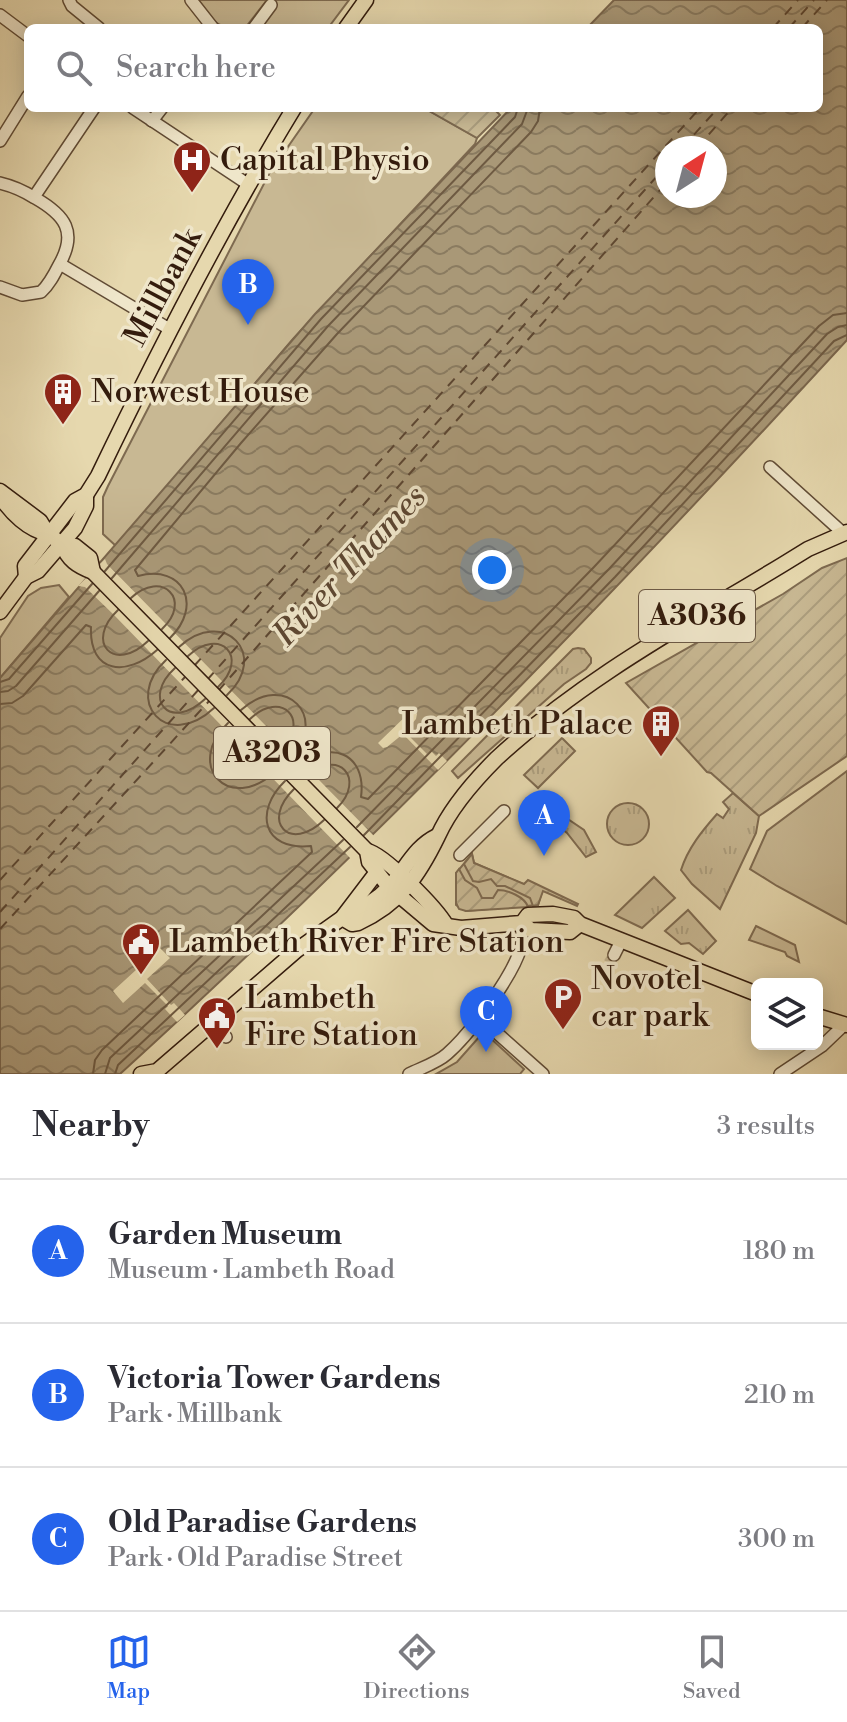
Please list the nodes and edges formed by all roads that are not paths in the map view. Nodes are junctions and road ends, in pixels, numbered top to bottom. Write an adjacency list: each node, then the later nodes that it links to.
1 (191, 0): 7 (street)
2 (366, 0): 9 (main road)
3 (69, 2): 6 (street)
4 (271, 5): 8 (street)
5 (0, 15): 10 (street)
6 (94, 24)
7 (210, 24)
8 (257, 24)
9 (349, 24)
10 (24, 33)
11 (24, 102): 17 (street)
12 (91, 112): 20 (street)
13 (139, 112): 16 (street)
14 (159, 112): 16 (street)
15 (292, 112): 19 (main road, Millbank)
16 (152, 121): 19 (street)
17 (0, 141)
18 (0, 183): 20 (street)
19 (249, 185): 23 (main road, Millbank)
20 (34, 197): 21 (street)
21 (60, 264): 22 (street); 23 (street)
22 (0, 287)
23 (171, 330): 26 (main road, Millbank)
24 (770, 467): 27 (street)
25 (0, 494): 28 (main road)
26 (86, 495): 28 (main road, Millbank); 29 (main road, Millbank)
27 (845, 532): 36 (main road, A3036)
28 (48, 534): 29 (main road, A3203); 30 (main road, Millbank)
29 (62, 544): 30 (main road, Millbank); 33 (main road, A3203)
30 (26, 577): 31 (main road, Millbank)
31 (0, 612)
32 (504, 811): 34 (street)
33 (365, 849): 35 (main road, A3203); 36 (main road)
34 (460, 855)
35 (377, 872): 36 (main road, A3203); 37 (main road, A3036)
36 (399, 885): 37 (main road, A3036); 38 (main road, A3203)
37 (344, 917): 44 (main road, A3036)
38 (522, 923): 39 (main road, A3203); 42 (street)
39 (621, 941): 40 (street); 41 (main road, A3203)
40 (614, 955)
41 (751, 992)
42 (479, 1017): 49 (street); 50 (street)
43 (823, 1018): 45 (main road)
44 (212, 1022): 46 (street); 47 (main road, A3036)
45 (846, 1024): 51 (street)
46 (226, 1037)
47 (157, 1072): 48 (main road, A3036)
48 (141, 1074)
49 (409, 1074)
50 (543, 1074)
51 (780, 1074)

